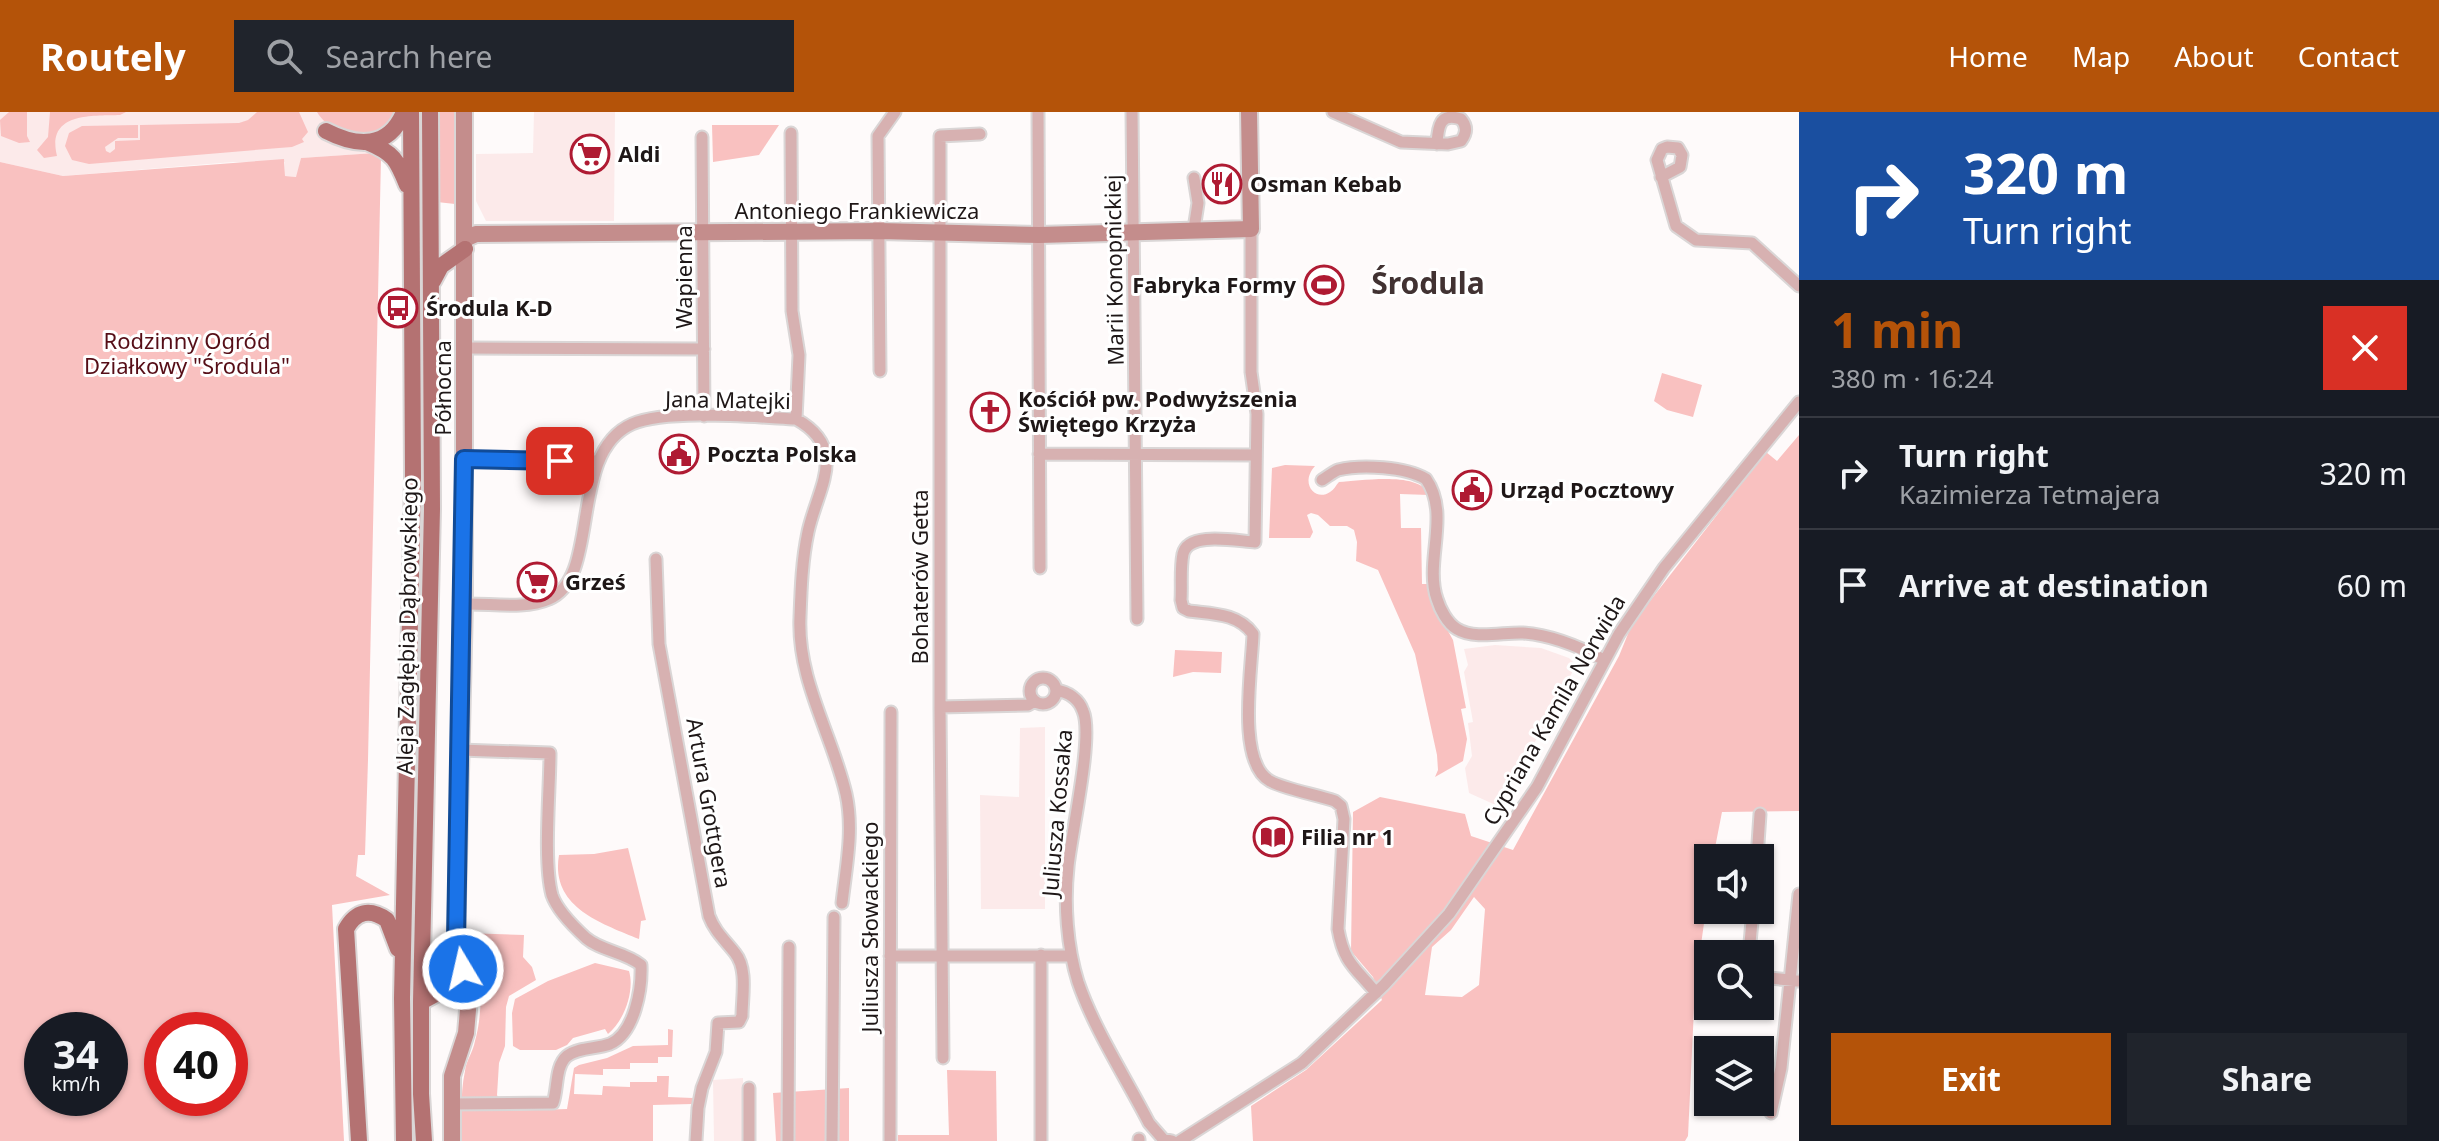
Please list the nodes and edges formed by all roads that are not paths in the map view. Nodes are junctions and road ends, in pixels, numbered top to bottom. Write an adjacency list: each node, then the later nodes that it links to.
1 (404, 112): 14 (main road)
2 (411, 112): 18 (main road, Aleja Zagłębia Dąbrowskiego)
3 (430, 112): 24 (main road, Aleja Zagłębia Dąbrowskiego)
4 (464, 112): 28 (street, Północna)
5 (895, 112): 21 (street)
6 (1038, 112): 27 (street)
7 (1132, 112): 23 (street, Marii Konopnickiej)
8 (1249, 112): 20 (street)
9 (1333, 112): 15 (street)
10 (326, 131): 14 (main road)
11 (791, 133): 25 (street)
12 (980, 134): 26 (street, Bohaterów Getta)
13 (702, 137): 22 (street, Wapienna)
14 (367, 142): 18 (main road)
15 (1437, 144)
16 (1661, 177): 29 (street)
17 (1194, 178): 19 (street)
18 (411, 195): 63 (main road, Aleja Zagłębia Dąbrowskiego)
19 (1194, 229): 20 (street, Antoniego Frankiewicza); 23 (street, Antoniego Frankiewicza)
20 (1251, 229): 39 (street)
21 (880, 231): 25 (street, Antoniego Frankiewicza); 26 (street, Antoniego Frankiewicza); 33 (street)
22 (703, 232): 25 (street, Antoniego Frankiewicza); 28 (street, Antoniego Frankiewicza); 32 (street, Wapienna)
23 (1134, 232): 27 (street, Antoniego Frankiewicza); 38 (street, Marii Konopnickiej)
24 (431, 233): 28 (main road); 30 (main road, Aleja Zagłębia Dąbrowskiego)
25 (790, 233): 36 (street)
26 (940, 233): 27 (street, Antoniego Frankiewicza); 50 (street, Bohaterów Getta)
27 (1039, 235): 37 (street)
28 (465, 244): 30 (main road); 31 (street, Północna)
29 (1799, 286)
30 (432, 287): 68 (main road, Aleja Zagłębia Dąbrowskiego)
31 (466, 348): 32 (street); 40 (street, Północna)
32 (704, 349): 35 (street, Wapienna)
33 (880, 371)
34 (1799, 402): 47 (street, Cypriana Kamila Norwida)
35 (704, 416): 36 (street, Jana Matejki); 41 (street, Jana Matejki)
36 (796, 419): 56 (street, Jana Matejki)
37 (1039, 454): 38 (street); 44 (street)
38 (1136, 454): 39 (street); 46 (street, Marii Konopnickiej)
39 (1256, 455): 67 (street)
40 (464, 459): 41 (street); 45 (street, Północna)
41 (598, 461): 45 (street, Jana Matejki)
42 (1322, 480): 47 (street)
43 (656, 559): 78 (street, Artura Grottgera)
44 (1040, 568)
45 (464, 604): 52 (street, Północna)
46 (1137, 619)
47 (1604, 660): 67 (street, Cypriana Kamila Norwida)
48 (1056, 690): 49 (street); 49 (street); 61 (street, Juliusza Kossaka)
49 (1035, 701): 50 (street)
50 (940, 707): 62 (street, Bohaterów Getta)
51 (891, 712): 60 (street, Juliusza Słowackiego)
52 (460, 750): 66 (street, Północna); 72 (street)
53 (1760, 814): 54 (street)
54 (1758, 844)
55 (1799, 894): 65 (street)
56 (842, 903)
57 (834, 917): 81 (street)
58 (789, 947): 80 (street)
59 (1041, 955): 61 (street); 62 (street); 83 (street)
60 (890, 956): 62 (street); 82 (street, Juliusza Słowackiego)
61 (1071, 956): 73 (street, Juliusza Kossaka)
62 (942, 957): 69 (street, Bohaterów Getta)
63 (402, 966): 74 (main road); 75 (main road, Aleja Zagłębia Dąbrowskiego)
64 (1774, 978): 65 (street)
65 (1795, 980): 71 (street)
66 (466, 986): 68 (main road); 72 (street, Północna)
67 (1376, 993): 84 (street, Cypriana Kamila Norwida)
68 (421, 1002): 76 (main road, Aleja Zagłębia Dąbrowskiego)
69 (943, 1058)
70 (749, 1088): 79 (street)
71 (1774, 1100)
72 (451, 1104): 77 (street, Północna)
73 (1168, 1140)
74 (359, 1141)
75 (404, 1141)
76 (424, 1141)
77 (452, 1141)
78 (696, 1141)
79 (749, 1141)
80 (788, 1141)
81 (832, 1141)
82 (890, 1141)
83 (1041, 1141)
84 (1180, 1141)

